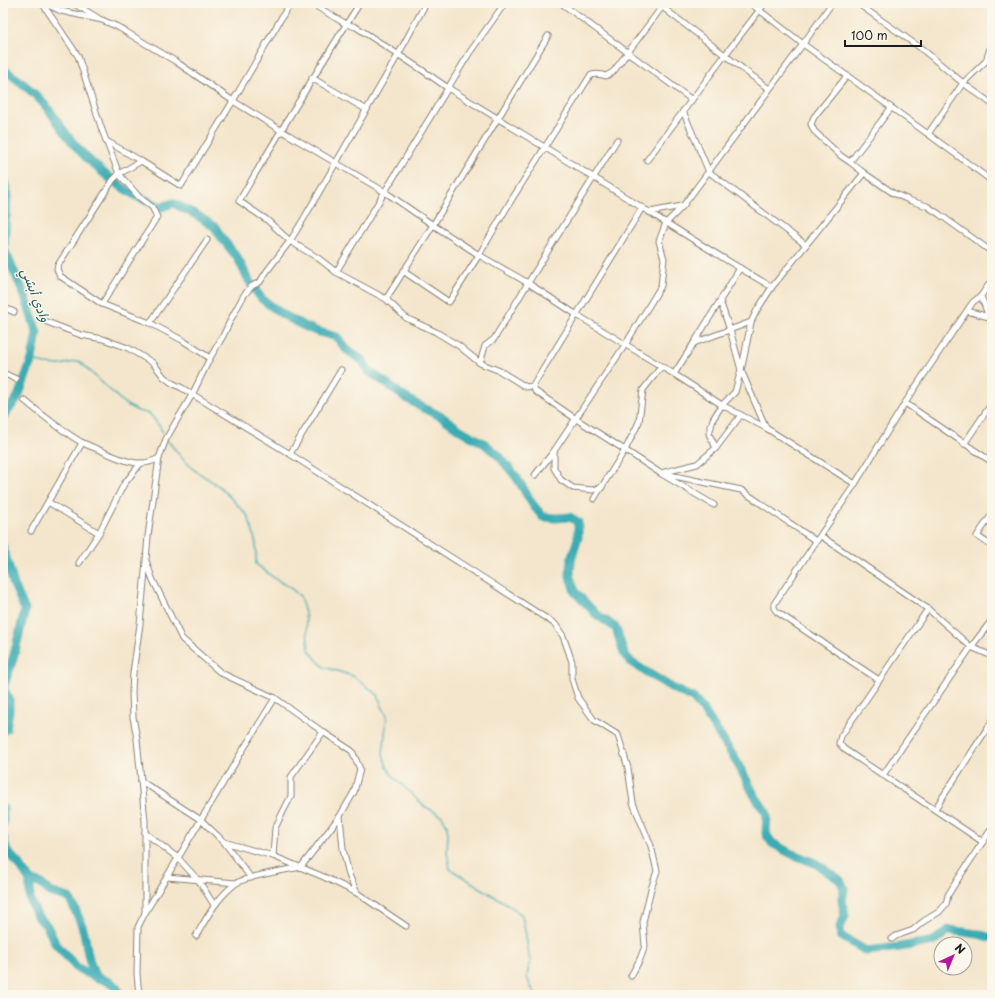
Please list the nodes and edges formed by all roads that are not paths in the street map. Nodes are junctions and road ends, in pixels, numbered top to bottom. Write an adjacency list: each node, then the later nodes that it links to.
1 (43, 3): 16 (street); 39 (street)
2 (73, 3): 16 (street)
3 (291, 3): 30 (street)
4 (311, 3): 17 (street)
5 (360, 3): 17 (street)
6 (426, 3): 22 (street)
7 (505, 3): 27 (street)
8 (561, 3): 21 (street)
9 (658, 3): 14 (street)
10 (750, 3): 15 (street)
11 (765, 3): 15 (street)
12 (832, 3): 20 (street)
13 (857, 3): 26 (street)
14 (664, 5): 21 (street); 23 (street)
15 (760, 10): 20 (street); 23 (street)
16 (102, 20): 30 (street)
17 (346, 24): 22 (street); 25 (street)
18 (548, 36): 35 (street)
19 (992, 42): 26 (street)
20 (803, 44): 24 (street); 28 (street)
21 (628, 52): 29 (street); 40 (street)
22 (398, 55): 27 (street); 33 (street)
23 (725, 55): 28 (street); 29 (street)
24 (847, 76): 32 (street); 43 (street)
25 (312, 78): 33 (street); 36 (street)
26 (963, 83): 31 (street); 37 (street)
27 (448, 88): 35 (street); 50 (street)
28 (769, 88): 45 (street)
29 (692, 100): 34 (street)
30 (233, 101): 36 (street); 42 (street)
31 (992, 104)
32 (891, 108): 37 (street); 43 (street)
33 (367, 110): 44 (street)
34 (684, 111): 41 (street); 45 (street)
35 (497, 119): 40 (street); 55 (street)
36 (282, 131): 44 (street); 57 (street)
37 (928, 134): 49 (street)
38 (617, 140): 48 (street)
39 (108, 142): 42 (street); 47 (street)
40 (545, 147): 48 (street); 60 (street)
41 (647, 160)
42 (142, 161): 47 (street)
43 (850, 162): 46 (street)
44 (336, 163): 50 (street); 57 (street)
45 (708, 172): 51 (street); 58 (street)
46 (864, 173): 58 (street); 59 (street)
47 (119, 174): 70 (street); 70 (street)
48 (594, 178): 52 (street); 65 (street)
49 (992, 181)
50 (385, 192): 55 (street); 63 (street)
51 (683, 206): 53 (street); 54 (street)
52 (642, 208): 53 (street); 74 (street)
53 (650, 212): 54 (street)
54 (666, 223): 61 (street); 81 (street)
55 (433, 225): 60 (street); 62 (street)
56 (207, 240): 78 (street)
57 (290, 241): 63 (street); 82 (street)
58 (806, 244): 66 (street)
59 (992, 252)
60 (479, 254): 62 (street); 65 (street)
61 (740, 268): 66 (street); 69 (street)
62 (404, 271): 68 (street)
63 (336, 272): 68 (street)
64 (992, 280): 67 (street)
65 (528, 283): 74 (street); 83 (street)
66 (772, 287): 77 (street)
67 (981, 296): 72 (street); 75 (street)
68 (386, 299): 83 (street)
69 (720, 301): 79 (street); 80 (street)
70 (102, 304): 78 (street)
71 (3, 307): 73 (street)
72 (968, 311): 75 (street); 93 (street)
73 (14, 312)
74 (576, 315): 81 (street); 90 (street)
75 (991, 318)
76 (47, 322): 91 (street)
77 (751, 322): 79 (street); 86 (street)
78 (150, 323): 82 (street)
79 (730, 330): 80 (street); 86 (street)
80 (694, 343): 88 (street)
81 (625, 345): 84 (street); 97 (street)
82 (210, 358): 91 (street)
83 (480, 363): 90 (street)
84 (661, 367): 88 (street); 102 (street)
85 (341, 370): 104 (street)
86 (741, 370): 95 (street); 98 (street)
87 (3, 373): 89 (street)
88 (674, 374): 95 (street)
89 (16, 379)
90 (533, 386): 97 (street)
91 (192, 395): 104 (street); 105 (street)
92 (24, 400): 99 (street)
93 (905, 403): 100 (street); 110 (street)
94 (992, 403): 100 (street)
95 (722, 405): 96 (street); 101 (street)
96 (741, 415): 98 (street); 101 (street)
97 (576, 419): 102 (street); 103 (street)
98 (766, 428): 110 (street)
99 (82, 443): 107 (street); 113 (street)
100 (964, 444): 106 (street)
101 (716, 448): 108 (street)
102 (625, 450): 108 (street); 111 (street)
103 (554, 451): 109 (street); 111 (street)
104 (290, 454): 153 (street)
105 (159, 458): 107 (street); 121 (street)
106 (992, 462)
107 (141, 463): 117 (street)
108 (660, 473): 114 (street); 119 (street)
109 (535, 475)
110 (855, 484): 118 (street)
111 (602, 487): 112 (street)
112 (594, 499)
113 (48, 502): 116 (street); 117 (street)
114 (714, 505)
115 (992, 514): 120 (street)
116 (31, 530)
117 (99, 533): 122 (street)
118 (820, 536): 119 (street); 123 (street)
119 (816, 541): 127 (street)
120 (992, 546)
121 (146, 561): 128 (street); 132 (street)
122 (79, 563)
123 (928, 609): 125 (street); 127 (street)
124 (992, 620): 125 (street)
125 (971, 647): 126 (street); 131 (street)
126 (992, 656)
127 (880, 680): 131 (street)
128 (275, 698): 130 (street); 135 (street)
129 (992, 721): 133 (street)
130 (323, 732): 134 (street); 140 (street)
131 (883, 774): 133 (street)
132 (141, 781): 135 (street); 137 (street)
133 (935, 809): 139 (street)
134 (340, 816): 142 (street); 147 (street)
135 (201, 820): 138 (street); 141 (street)
136 (992, 828): 139 (street)
137 (145, 833): 141 (street); 149 (street)
138 (224, 842): 140 (street); 144 (street)
139 (983, 842): 152 (street)
140 (273, 856): 142 (street)
141 (178, 858): 143 (street); 145 (street)
142 (301, 867): 144 (street); 147 (street)
143 (167, 877): 145 (street); 149 (street)
144 (251, 878): 146 (street)
145 (199, 881): 146 (street); 148 (street)
146 (236, 883): 148 (street)
147 (357, 893): 150 (street)
148 (214, 905): 151 (street)
149 (145, 913): 154 (street)
150 (406, 926)
151 (196, 936)
152 (892, 939)
153 (631, 976)
154 (139, 995)

